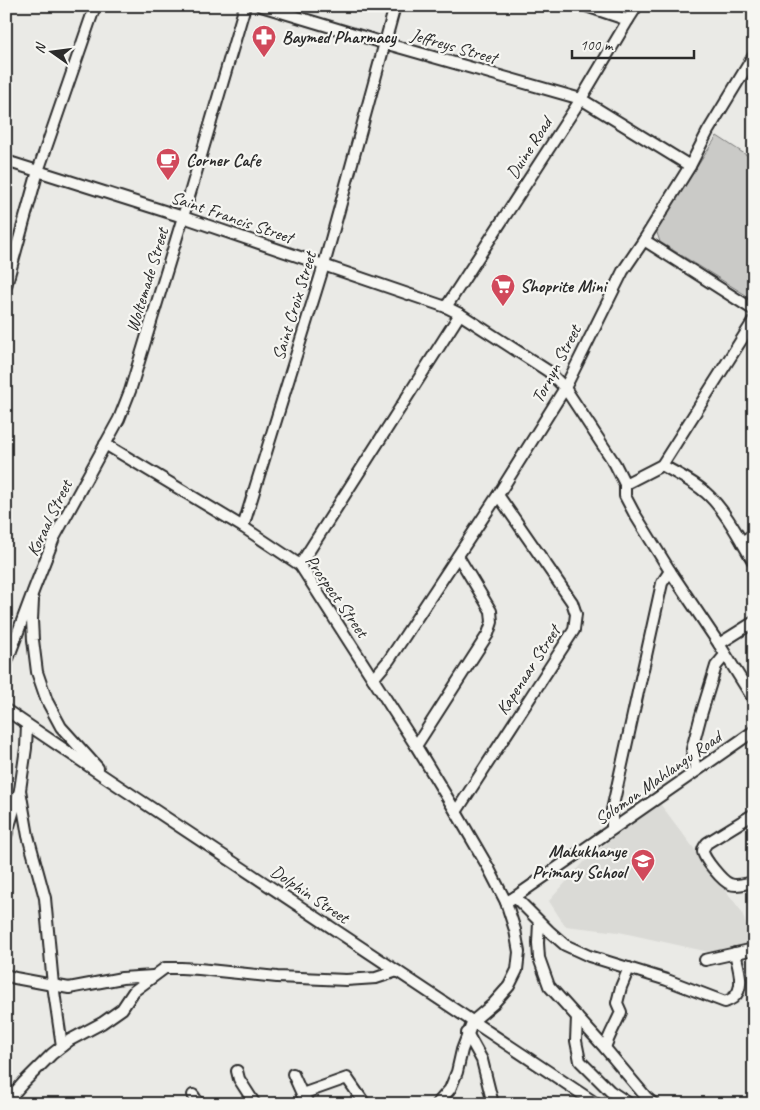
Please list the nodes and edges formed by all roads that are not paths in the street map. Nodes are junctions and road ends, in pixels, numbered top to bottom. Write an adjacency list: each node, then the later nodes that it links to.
1 (95, 6): 13 (street)
2 (245, 6): 14 (street, Woltemade Street)
3 (261, 6): 8 (street, Jeffreys Street)
4 (395, 6): 8 (street, Saint Croix Street)
5 (586, 6): 7 (street)
6 (637, 6): 7 (street, Duine Road)
7 (628, 20): 10 (street, Duine Road)
8 (384, 43): 10 (street, Jeffreys Street); 16 (street, Saint Croix Street)
9 (754, 55): 12 (street, Tornyn Street)
10 (580, 99): 12 (street, Jeffreys Street); 18 (street, Duine Road)
11 (6, 162): 13 (street, Saint Francis Street)
12 (690, 166): 15 (street, Tornyn Street)
13 (38, 171): 14 (street, Saint Francis Street); 17 (street)
14 (183, 217): 16 (street, Saint Francis Street); 23 (street, Woltemade Street)
15 (644, 240): 19 (street); 22 (street, Tornyn Street)
16 (324, 265): 18 (street, Saint Francis Street); 28 (street, Saint Croix Street)
17 (6, 286)
18 (446, 307): 20 (street, Saint Francis Street)
19 (754, 310)
20 (460, 314): 22 (street, Saint Francis Street); 33 (street)
21 (754, 320): 25 (street)
22 (564, 388): 26 (street, Saint Francis Street); 27 (street, Tornyn Street)
23 (119, 419): 24 (street, Koraal Street)
24 (105, 444): 28 (street, Prospect Street); 35 (street, Koraal Street)
25 (662, 466): 26 (street); 30 (street)
26 (625, 484): 34 (street, Saint Francis Street)
27 (498, 495): 31 (street, Tornyn Street); 49 (street, Kapenaar Street)
28 (243, 527): 33 (street, Prospect Street)
29 (754, 534): 30 (street)
30 (742, 542): 32 (street)
31 (458, 556): 40 (street, Tornyn Street); 45 (street)
32 (754, 563)
33 (300, 565): 40 (street, Prospect Street)
34 (670, 571): 37 (street, Saint Francis Street); 51 (street)
35 (34, 589): 39 (street, Koraal Street); 47 (street)
36 (754, 622): 37 (street)
37 (719, 644): 38 (street, Saint Francis Street)
38 (725, 655): 41 (street, Saint Francis Street); 46 (street)
39 (6, 664)
40 (373, 679): 45 (street, Prospect Street)
41 (754, 700)
42 (6, 710): 43 (street, Dolphin Street)
43 (27, 725): 47 (street, Dolphin Street); 48 (street)
44 (754, 731): 46 (street, Solomon Mahlangu Road)
45 (416, 746): 49 (street, Prospect Street)
46 (696, 771): 51 (street, Solomon Mahlangu Road)
47 (108, 780): 60 (street, Dolphin Street)
48 (20, 790): 52 (street); 63 (street)
49 (456, 812): 54 (street, Prospect Street)
50 (754, 814): 53 (street)
51 (612, 829): 54 (street, Solomon Mahlangu Road)
52 (6, 836)
53 (754, 882)
54 (510, 900): 55 (street); 65 (street)
55 (539, 922): 59 (street); 64 (street)
56 (754, 949): 57 (street)
57 (735, 954): 58 (street); 59 (street)
58 (705, 960)
59 (630, 968): 68 (street)
60 (397, 971): 62 (street); 65 (street, Dolphin Street)
61 (6, 975): 63 (street)
62 (153, 976): 63 (street); 67 (street)
63 (53, 985): 67 (street)
64 (577, 1017): 68 (street); 81 (street)
65 (473, 1021): 66 (street); 80 (street, Dolphin Street)
66 (468, 1033): 78 (street); 79 (street)
67 (62, 1046): 73 (street)
68 (605, 1048): 82 (street)
69 (237, 1071): 75 (street)
70 (293, 1074): 71 (street)
71 (302, 1094): 76 (street); 77 (street)
72 (193, 1095): 74 (street)
73 (7, 1104)
74 (199, 1104)
75 (254, 1104)
76 (309, 1104)
77 (365, 1104)
78 (437, 1104)
79 (493, 1104)
80 (597, 1104)
81 (630, 1104)
82 (654, 1104)

